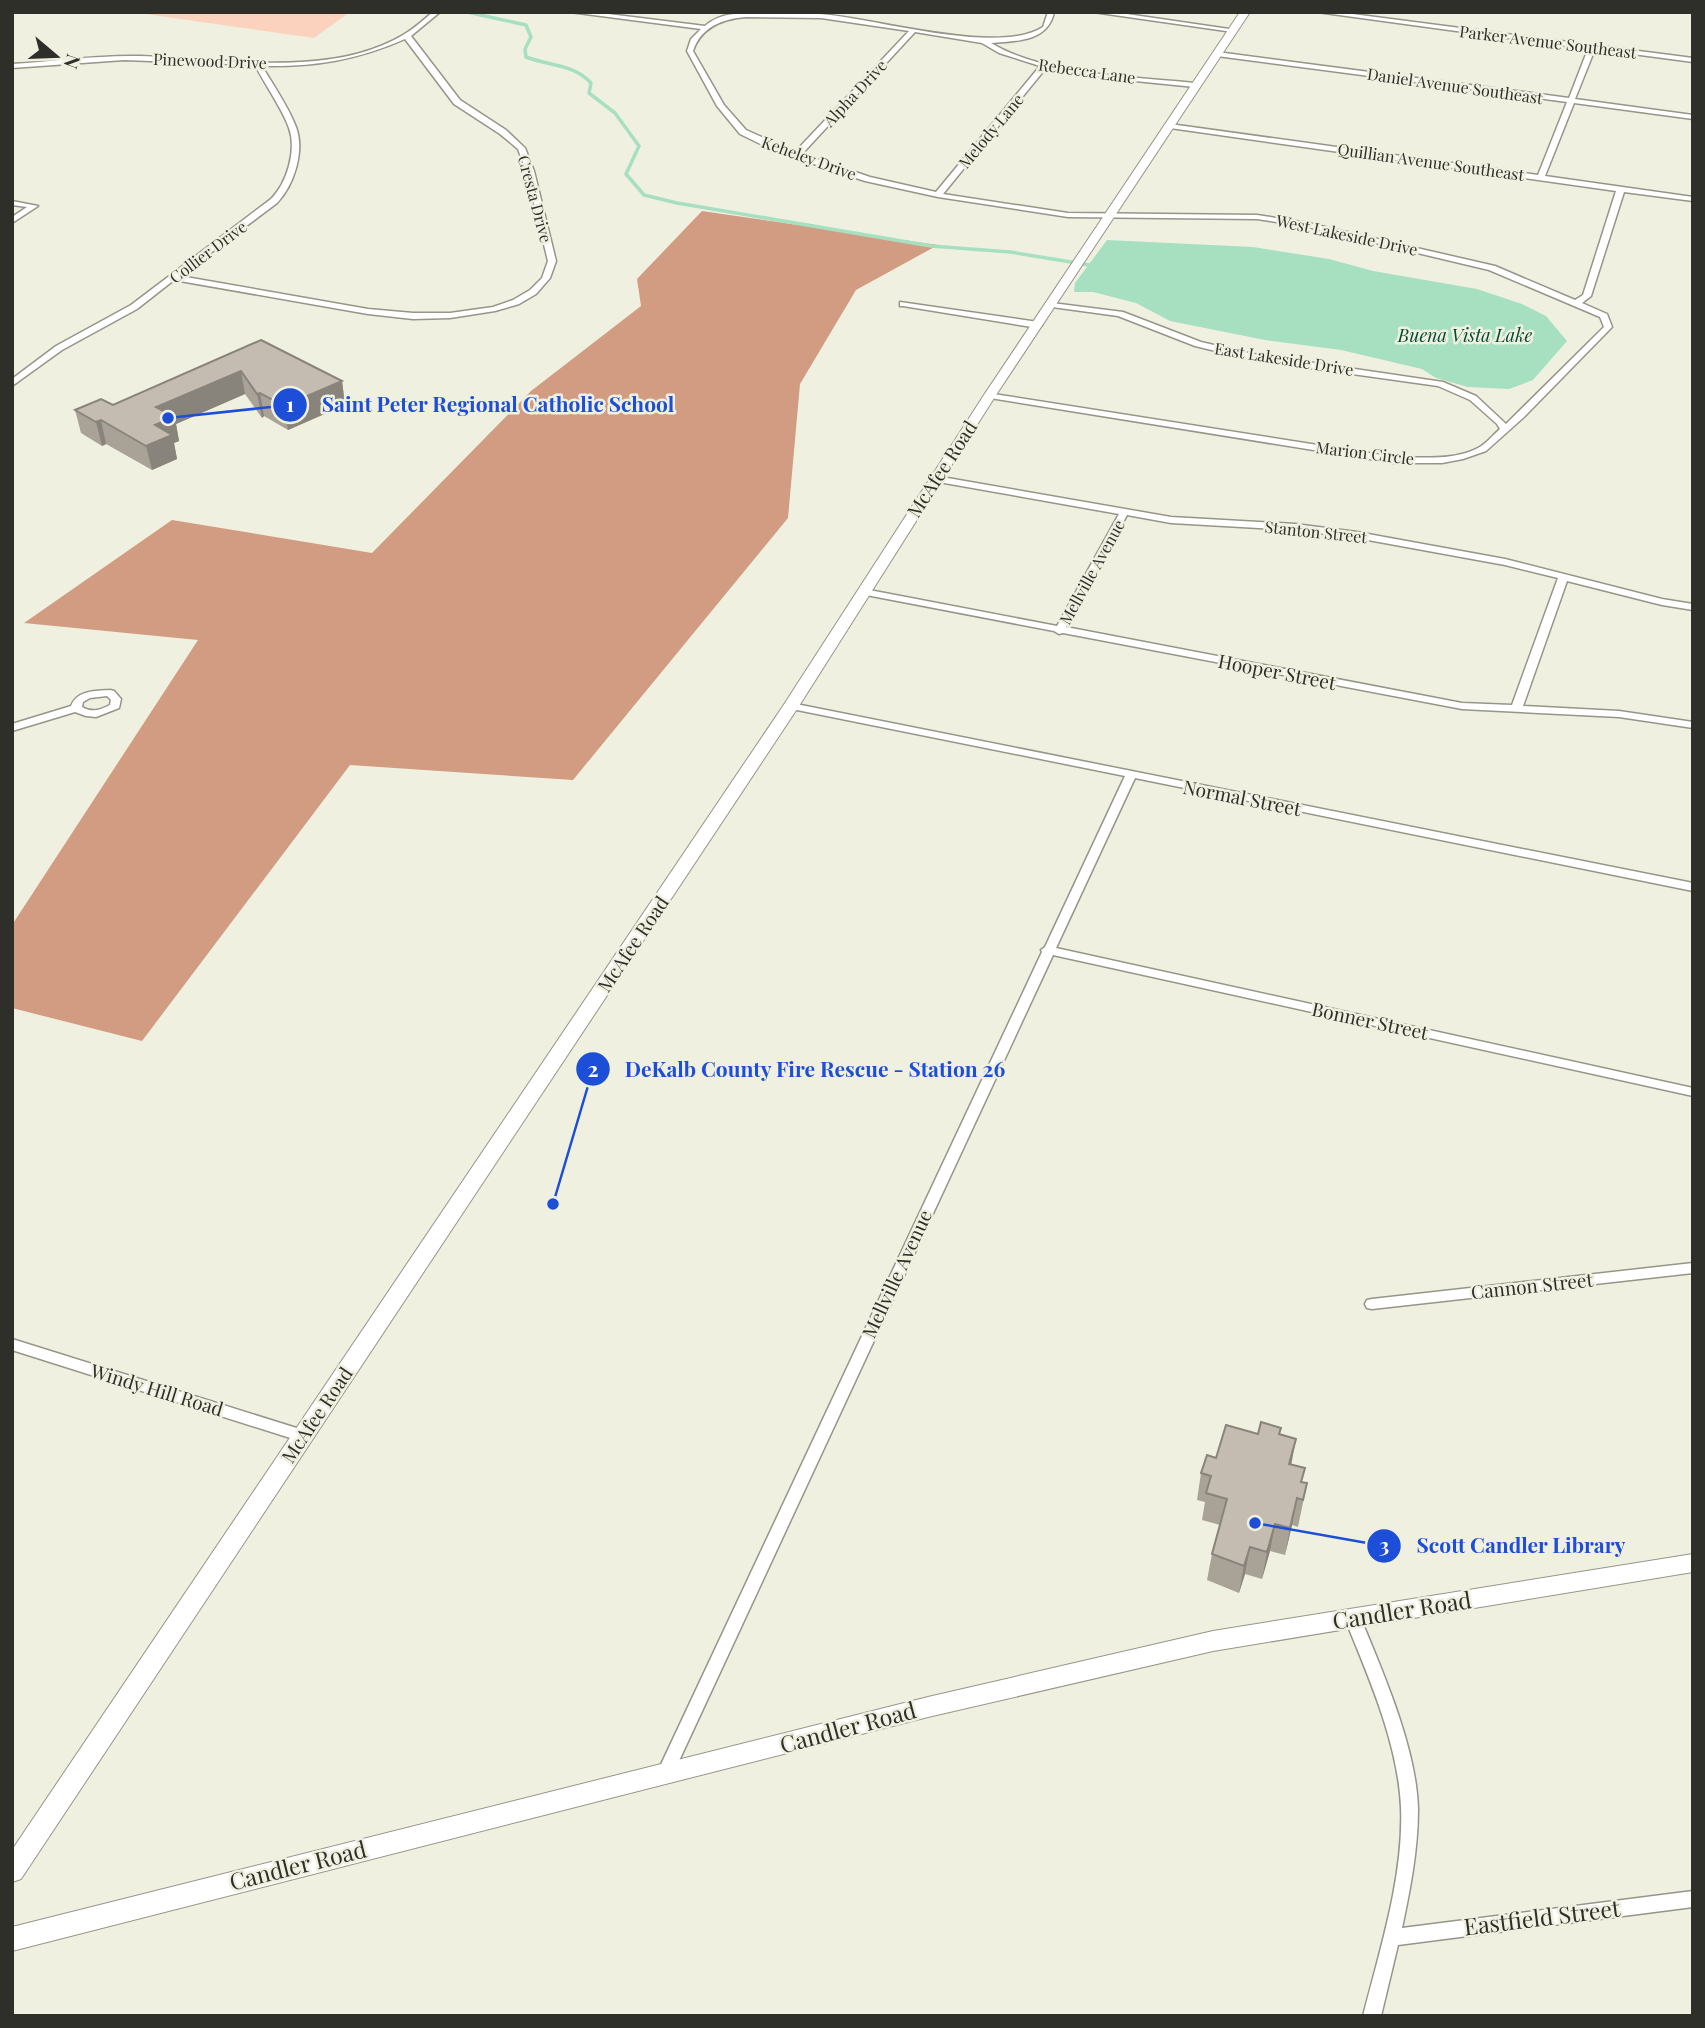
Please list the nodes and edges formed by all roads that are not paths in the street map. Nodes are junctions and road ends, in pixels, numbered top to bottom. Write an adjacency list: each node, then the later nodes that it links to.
1 (437, 12): 11 (street, Pinewood Drive)
2 (573, 12): 8 (street)
3 (1051, 12): 12 (street)
4 (1097, 12): 9 (street)
5 (1245, 12): 9 (street, McAfee Road)
6 (1320, 12): 13 (street, Parker Avenue Southeast)
7 (812, 14): 8 (street); 10 (street)
8 (706, 28): 23 (street, Keheley Drive)
9 (1233, 30): 14 (street, McAfee Road)
10 (913, 31): 12 (street); 23 (street, Alpha Drive)
11 (407, 36): 16 (street, Pinewood Drive); 31 (street, Cresta Drive)
12 (984, 41): 18 (street, Rebecca Lane)
13 (1592, 48): 15 (street, Parker Avenue Southeast); 20 (street)
14 (1217, 54): 19 (street, McAfee Road); 20 (street, Daniel Avenue Southeast)
15 (1693, 60)
16 (258, 65): 17 (street, Pinewood Drive); 31 (street, Collier Drive)
17 (12, 66)
18 (1044, 66): 19 (street, Rebecca Lane); 26 (street, Melody Lane)
19 (1195, 85): 22 (street, McAfee Road)
20 (1571, 101): 21 (street, Daniel Avenue Southeast); 24 (street)
21 (1693, 117)
22 (1170, 126): 24 (street, Quillian Avenue Southeast); 29 (street, McAfee Road)
23 (797, 155): 26 (street, Keheley Drive)
24 (1541, 177): 25 (street, Quillian Avenue Southeast)
25 (1621, 188): 27 (street, Quillian Avenue Southeast); 32 (street)
26 (938, 195): 29 (street, Keheley Drive)
27 (1693, 199)
28 (12, 203): 30 (street)
29 (1110, 214): 32 (street, West Lakeside Drive); 34 (street, McAfee Road)
30 (12, 221)
31 (175, 278): 36 (street, Collier Drive)
32 (1576, 303): 38 (street, Marion Circle)
33 (903, 304): 35 (street)
34 (1052, 305): 35 (street, McAfee Road); 38 (street, East Lakeside Drive)
35 (1038, 325): 37 (street, McAfee Road)
36 (12, 383)
37 (990, 395): 38 (street, Marion Circle); 39 (street, McAfee Road)
38 (1505, 430)
39 (936, 479): 40 (street, Stanton Street); 42 (street, McAfee Road)
40 (1124, 513): 41 (street, Stanton Street); 44 (street, Mellville Avenue)
41 (1563, 577): 43 (street, Stanton Street); 47 (street)
42 (864, 592): 44 (street, Hooper Street); 45 (street, McAfee Road)
43 (1693, 607)
44 (1059, 631): 47 (street, Hooper Street)
45 (791, 706): 50 (street, Normal Street); 57 (street, McAfee Road)
46 (76, 708): 49 (street)
47 (1516, 710): 48 (street, Hooper Street)
48 (1693, 725)
49 (12, 728)
50 (1131, 775): 51 (street, Normal Street); 52 (street, Mellville Avenue)
51 (1693, 887)
52 (1047, 950): 53 (street, Bonner Street); 60 (street, Mellville Avenue)
53 (1693, 1092)
54 (1693, 1268): 55 (street, Cannon Street)
55 (1372, 1304)
56 (12, 1344): 57 (street, Windy Hill Road)
57 (303, 1436): 61 (street, McAfee Road)
58 (1693, 1563): 59 (street, Candler Road)
59 (1353, 1619): 60 (street, Candler Road); 63 (street)
60 (665, 1773): 64 (street, Candler Road)
61 (12, 1871)
62 (1693, 1899): 63 (street, Eastfield Street)
63 (1392, 1938): 65 (street)
64 (12, 1939)
65 (1372, 2016)

